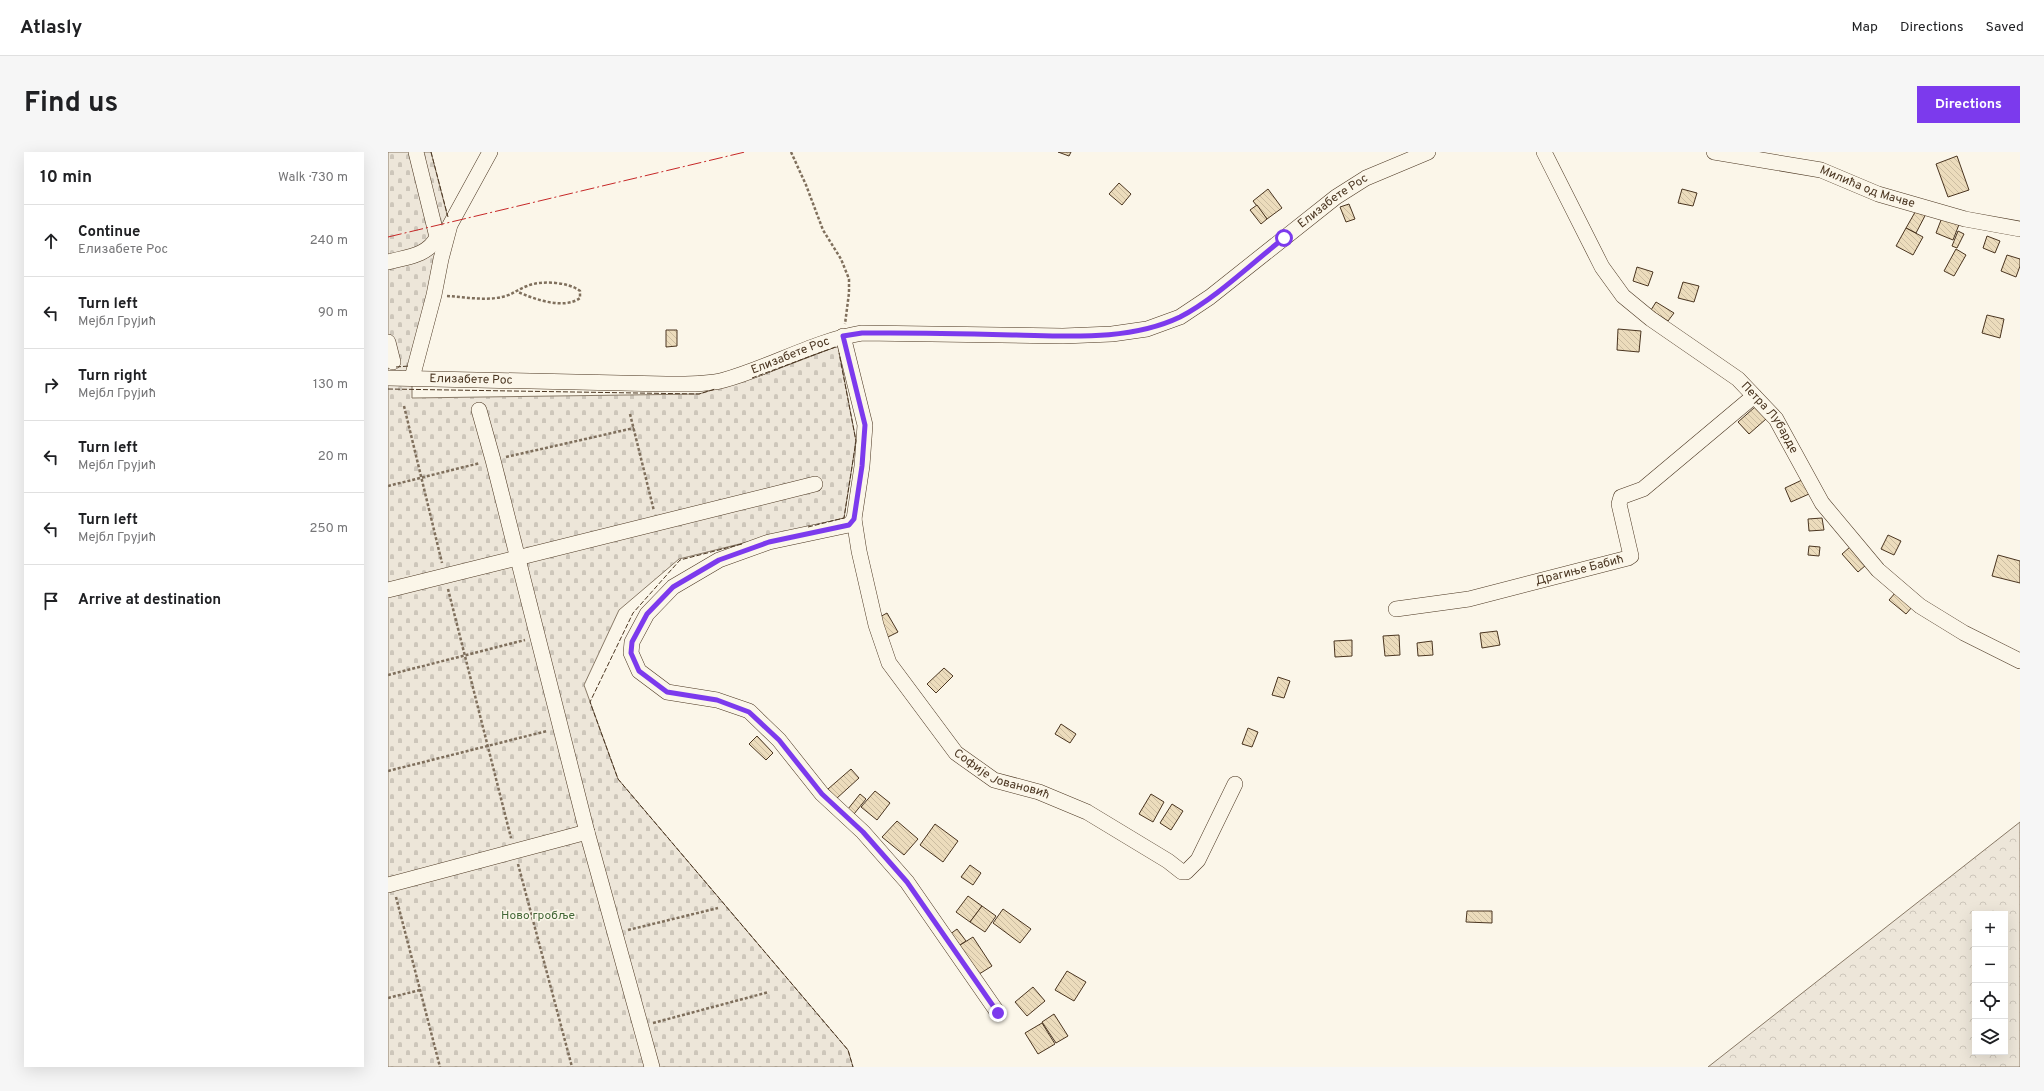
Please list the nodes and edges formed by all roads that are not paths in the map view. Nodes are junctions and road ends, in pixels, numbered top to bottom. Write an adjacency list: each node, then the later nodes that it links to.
1 (416, 152): 7 (street)
2 (490, 152): 12 (street)
3 (1428, 152): 8 (street, Елизабете Рос)
4 (1544, 152): 13 (street, Петра Лубарде)
5 (1714, 152): 6 (street, Милића од Мачве)
6 (2020, 229)
7 (388, 262)
8 (843, 336): 12 (street, Елизабете Рос); 16 (street)
9 (388, 342): 10 (street)
10 (393, 362)
11 (388, 378): 12 (street, Елизабете Рос)
12 (412, 378)
13 (1754, 396): 19 (street, Драгиње Бабић); 20 (street, Петра Лубарде)
14 (479, 410): 17 (street)
15 (815, 484): 17 (street)
16 (854, 519): 21 (street, Софије Јовановић); 24 (street)
17 (518, 556): 18 (street); 22 (street)
18 (388, 590)
19 (1396, 609)
20 (2020, 661)
21 (1235, 784)
22 (587, 832): 23 (street); 25 (street)
23 (390, 884)
24 (998, 1013)
25 (652, 1067)

